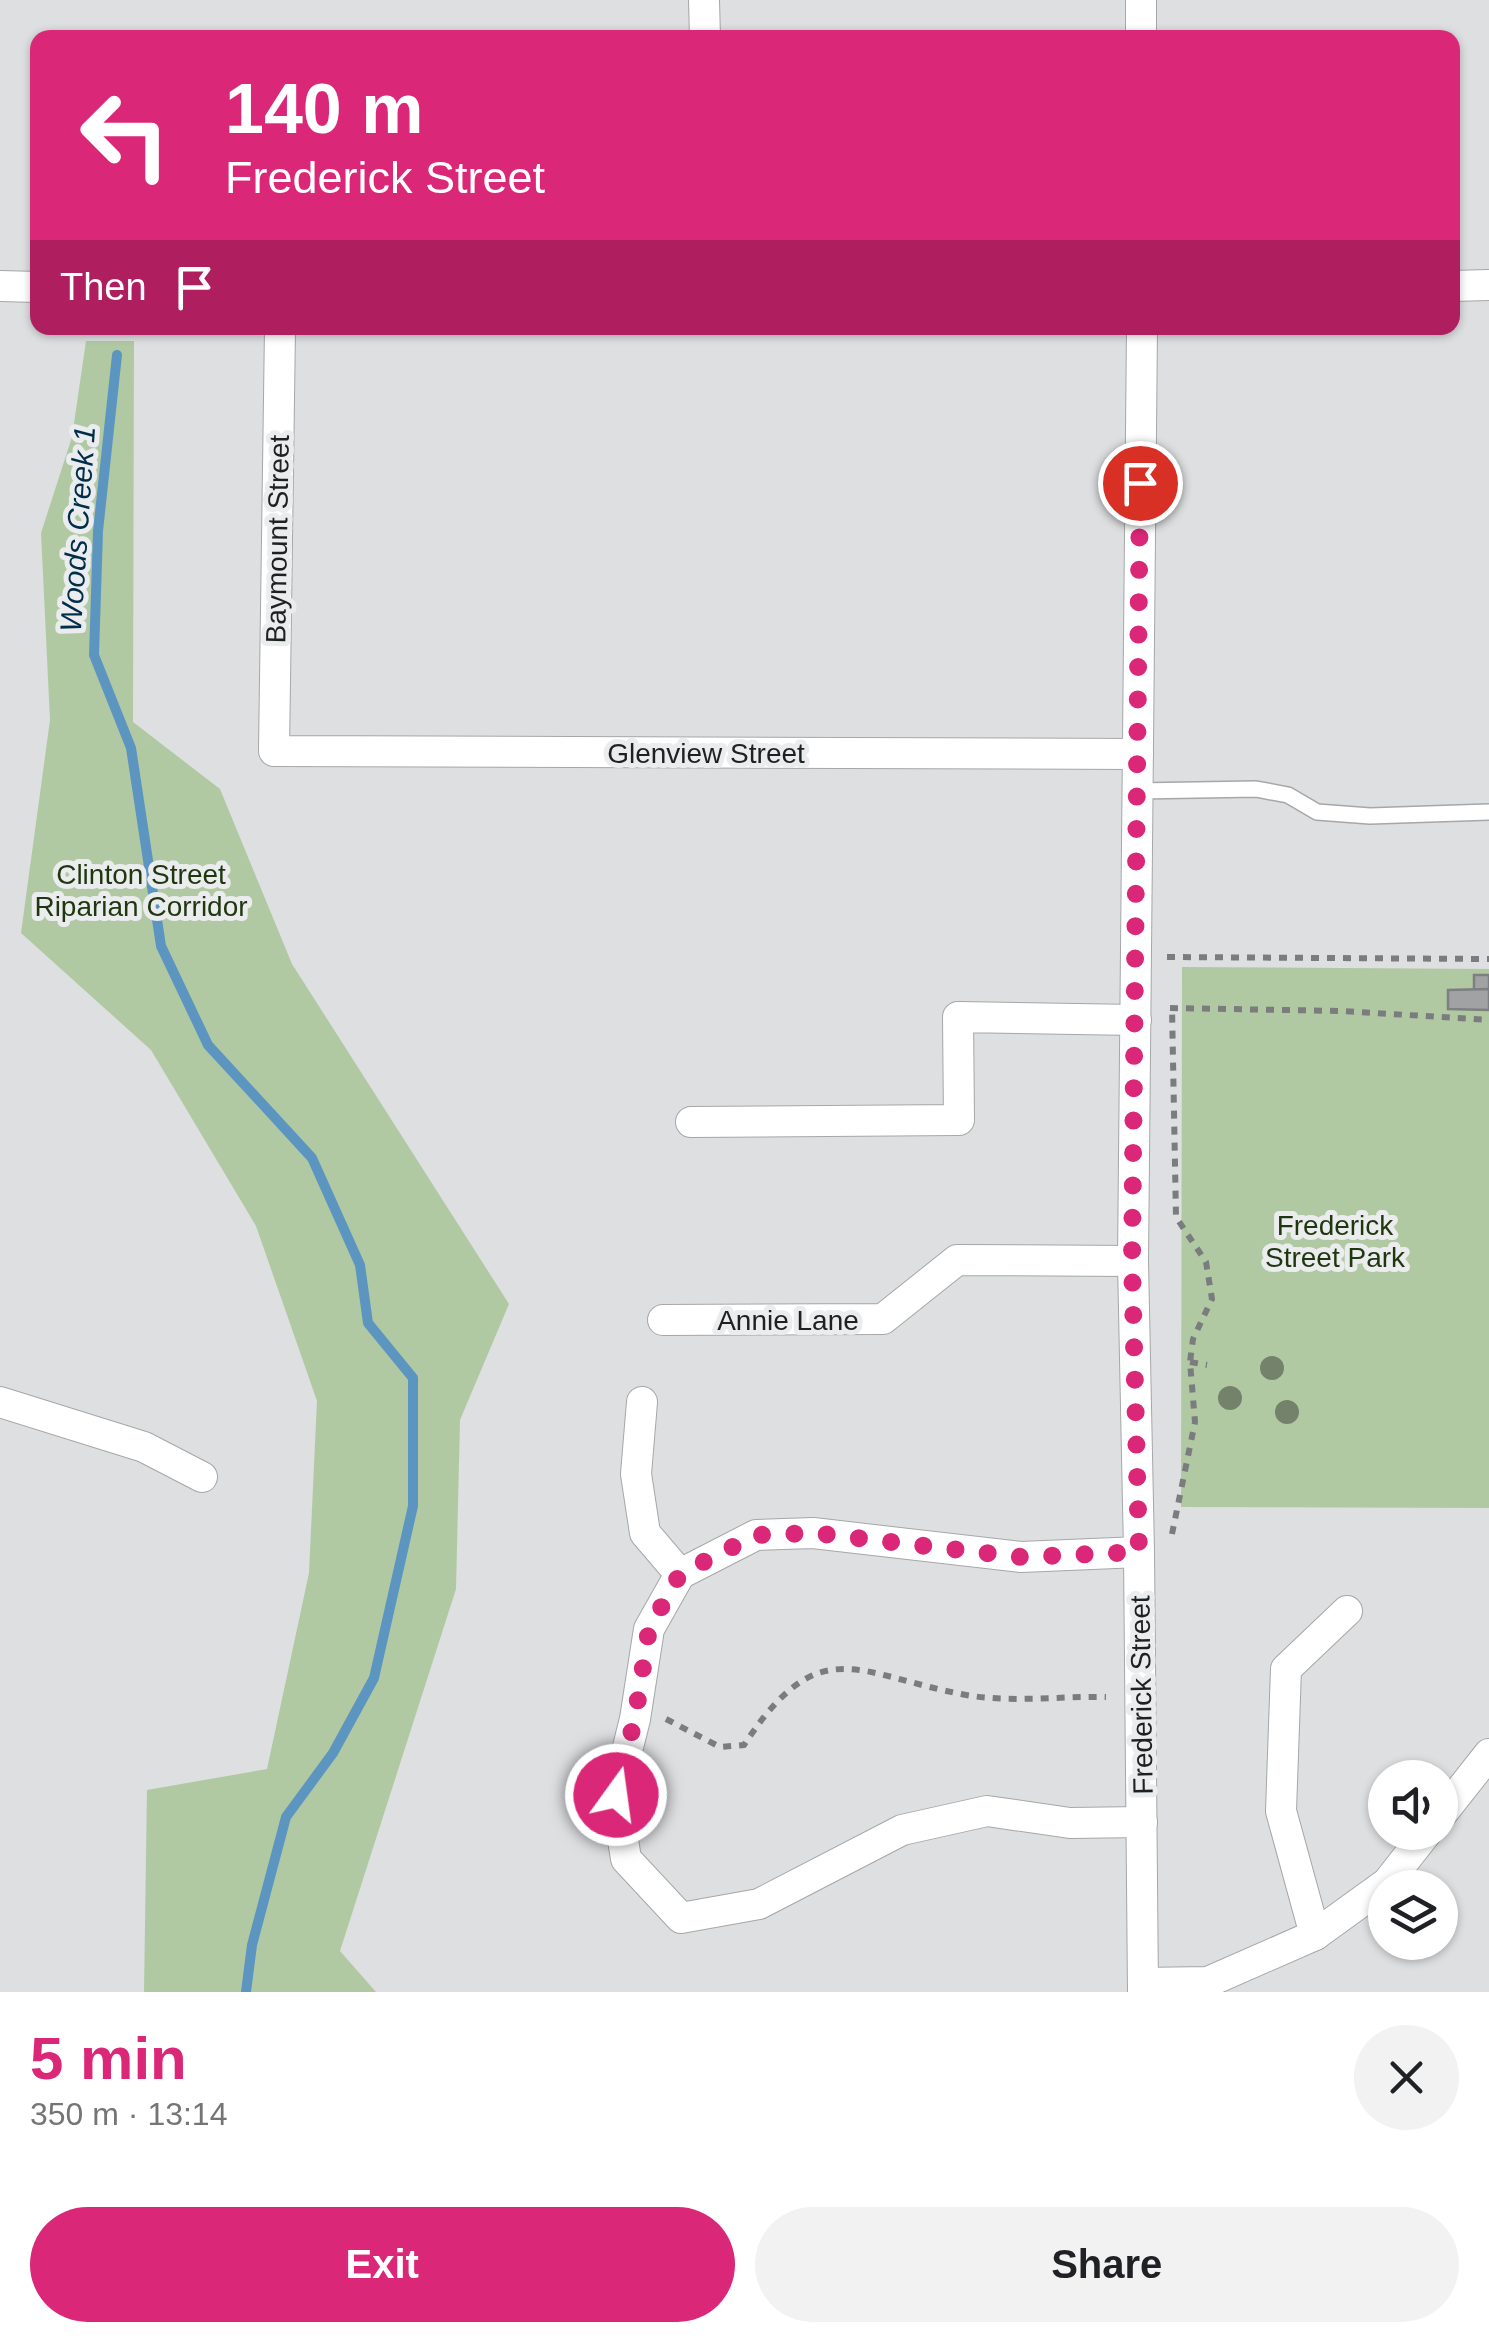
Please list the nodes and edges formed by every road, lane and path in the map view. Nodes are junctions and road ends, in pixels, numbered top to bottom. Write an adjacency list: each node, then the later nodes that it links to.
1 (704, 0): 3 (street)
2 (1141, 0): 4 (street)
3 (705, 30)
4 (1141, 30)
5 (1489, 285): 8 (street)
6 (0, 286): 7 (street)
7 (30, 286)
8 (1460, 286)
9 (280, 335): 11 (street, Baymount Street)
10 (1142, 335): 12 (street, Frederick Street)
11 (274, 751): 12 (street, Glenview Street)
12 (1138, 754): 13 (street, Frederick Street)
13 (1137, 791): 14 (lane); 15 (street, Frederick Street)
14 (1489, 812)
15 (1136, 958): 16 (path); 18 (street, Frederick Street)
16 (1489, 959)
17 (1172, 1008): 18 (path); 19 (path); 23 (path)
18 (1136, 1020): 20 (street); 21 (street, Frederick Street)
19 (1489, 1020)
20 (691, 1122)
21 (1132, 1261): 22 (street, Annie Lane); 28 (street, Frederick Street)
22 (663, 1320)
23 (1190, 1362): 24 (path); 28 (path)
24 (1206, 1365)
25 (0, 1402): 27 (street)
26 (642, 1402): 29 (street)
27 (202, 1477)
28 (1139, 1552): 29 (street); 35 (street, Frederick Street)
29 (680, 1574): 32 (street)
30 (1347, 1612): 37 (street)
31 (1106, 1697): 32 (path)
32 (635, 1718): 35 (street)
33 (1489, 1754): 34 (street)
34 (1458, 1793)
35 (1142, 1822): 38 (street, Frederick Street)
36 (1413, 1850): 37 (street, Frederick Street)
37 (1315, 1934): 38 (street, Frederick Street)
38 (1142, 1987)

